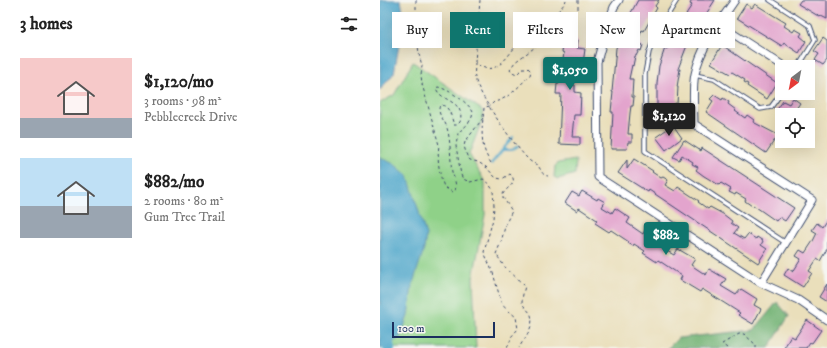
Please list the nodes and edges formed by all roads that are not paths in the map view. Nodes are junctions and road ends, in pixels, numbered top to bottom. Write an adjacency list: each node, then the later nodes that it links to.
1 (619, 0): 13 (street)
2 (677, 0): 12 (lane)
3 (735, 0): 5 (street)
4 (770, 0): 8 (lane)
5 (726, 12)
6 (735, 35): 9 (street)
7 (704, 48): 10 (street)
8 (802, 60)
9 (775, 61)
10 (695, 75): 11 (lane); 12 (street)
11 (776, 100)
12 (786, 243): 13 (street)
13 (761, 283): 14 (street)
14 (827, 320)

